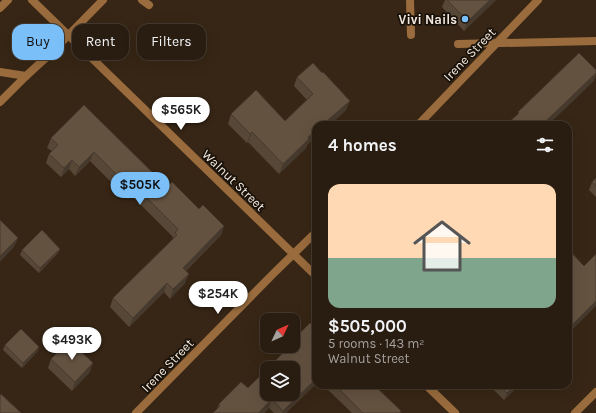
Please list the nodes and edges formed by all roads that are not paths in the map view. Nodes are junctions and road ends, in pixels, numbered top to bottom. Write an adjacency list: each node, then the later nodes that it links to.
1 (8, 0): 6 (street)
2 (32, 0): 7 (street, Walnut Street)
3 (103, 0): 7 (street)
4 (410, 0): 8 (street)
5 (538, 0): 10 (street, Irene Street)
6 (0, 8)
7 (68, 35): 13 (street); 17 (street, Walnut Street)
8 (411, 35)
9 (596, 41): 10 (street)
10 (496, 43): 11 (street); 15 (street, Irene Street)
11 (458, 44)
12 (0, 72): 13 (street)
13 (26, 76): 14 (street)
14 (0, 102)
15 (422, 121)
16 (312, 236): 17 (street, Irene Street)
17 (293, 254): 18 (street, Walnut Street); 21 (street, Irene Street)
18 (312, 272)
19 (430, 389): 22 (street)
20 (596, 392): 23 (street)
21 (136, 413)
22 (455, 413)
23 (576, 413)

